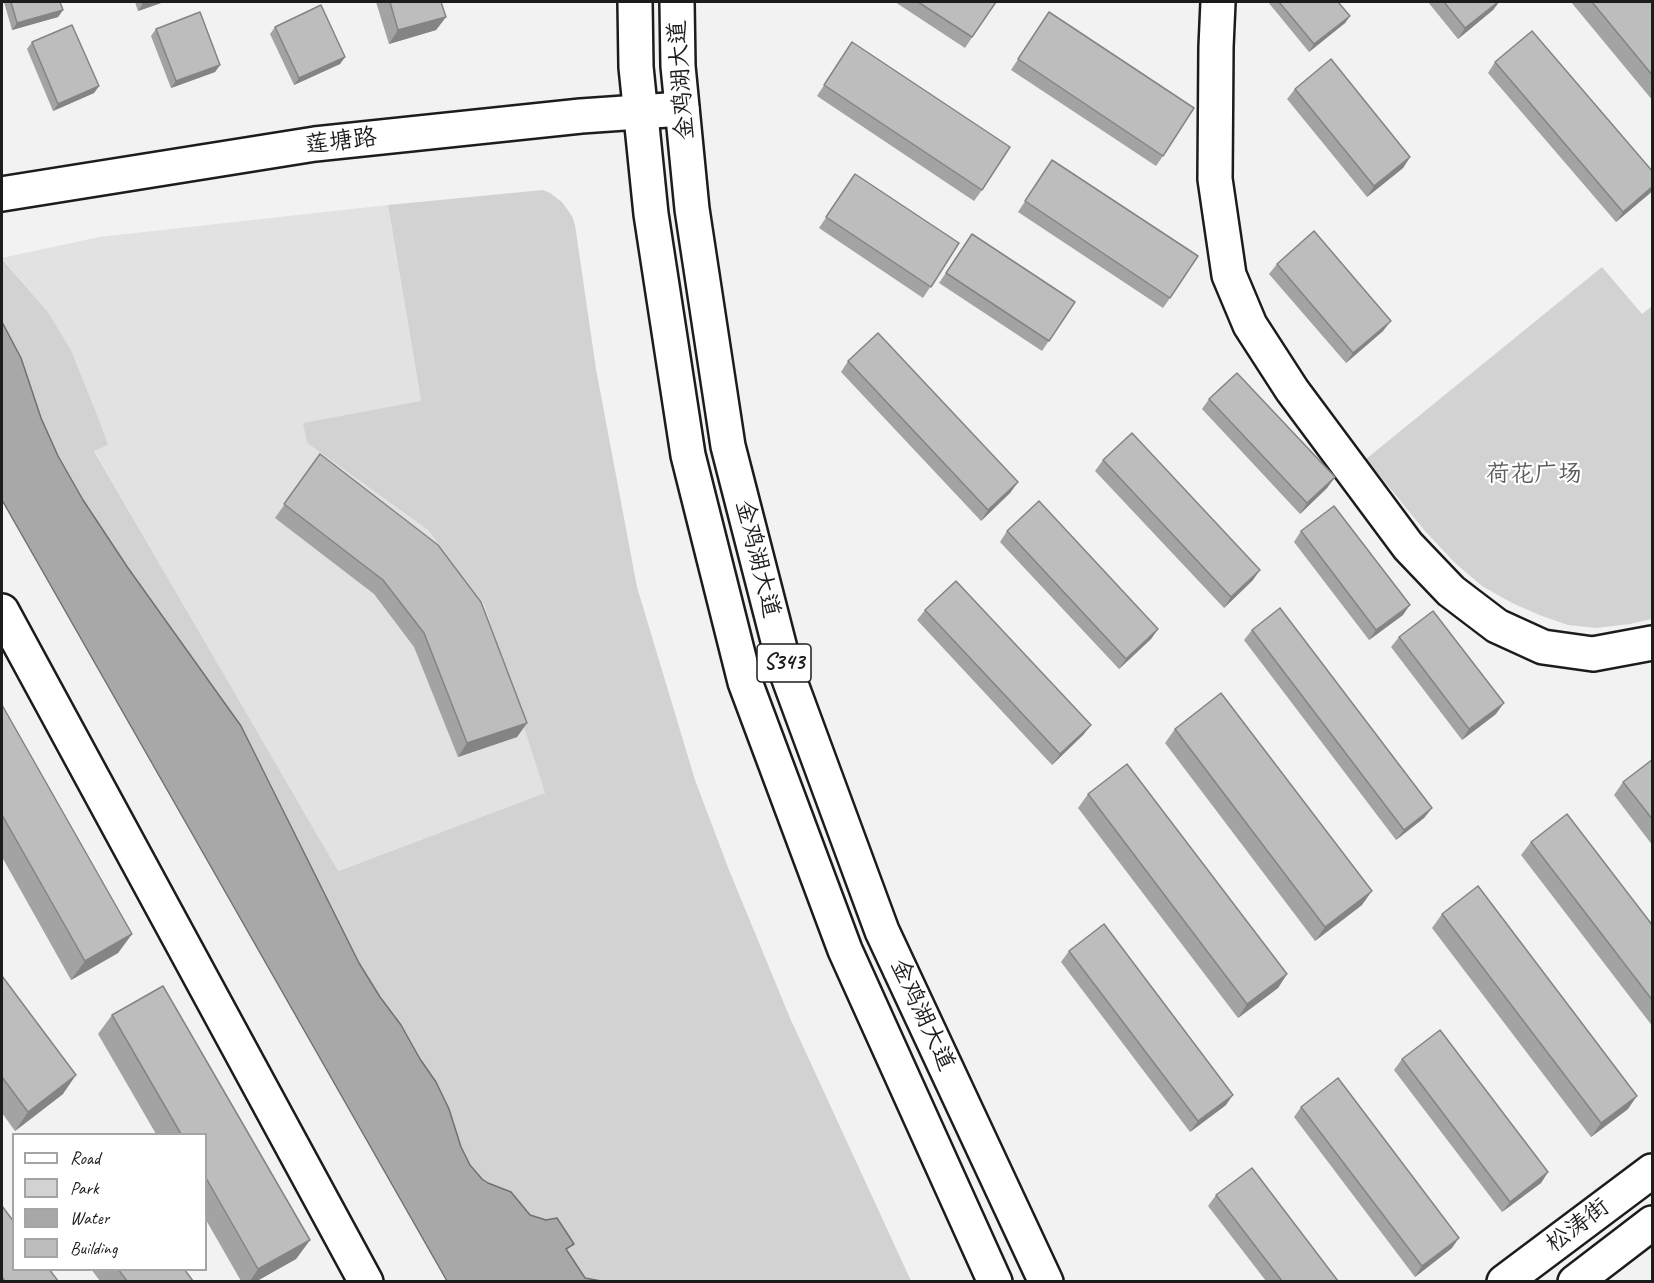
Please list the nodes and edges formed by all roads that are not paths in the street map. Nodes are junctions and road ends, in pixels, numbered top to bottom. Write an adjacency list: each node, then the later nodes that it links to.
1 (635, 2): 5 (main road, 金鸡湖大道 / S343)
2 (677, 2): 4 (main road, 金鸡湖大道 / S343)
3 (1218, 2): 8 (main road)
4 (682, 109): 5 (main road, 莲塘路); 13 (main road, 金鸡湖大道 / S343)
5 (641, 113): 6 (main road, 莲塘路); 12 (main road, 金鸡湖大道 / S343)
6 (2, 194)
7 (2, 611): 11 (main road)
8 (1653, 643)
9 (1653, 1171): 14 (main road, 松涛街)
10 (1653, 1223): 15 (main road, 松涛街)
11 (366, 1281)
12 (995, 1281)
13 (1046, 1281)
14 (1504, 1281)
15 (1575, 1281)

